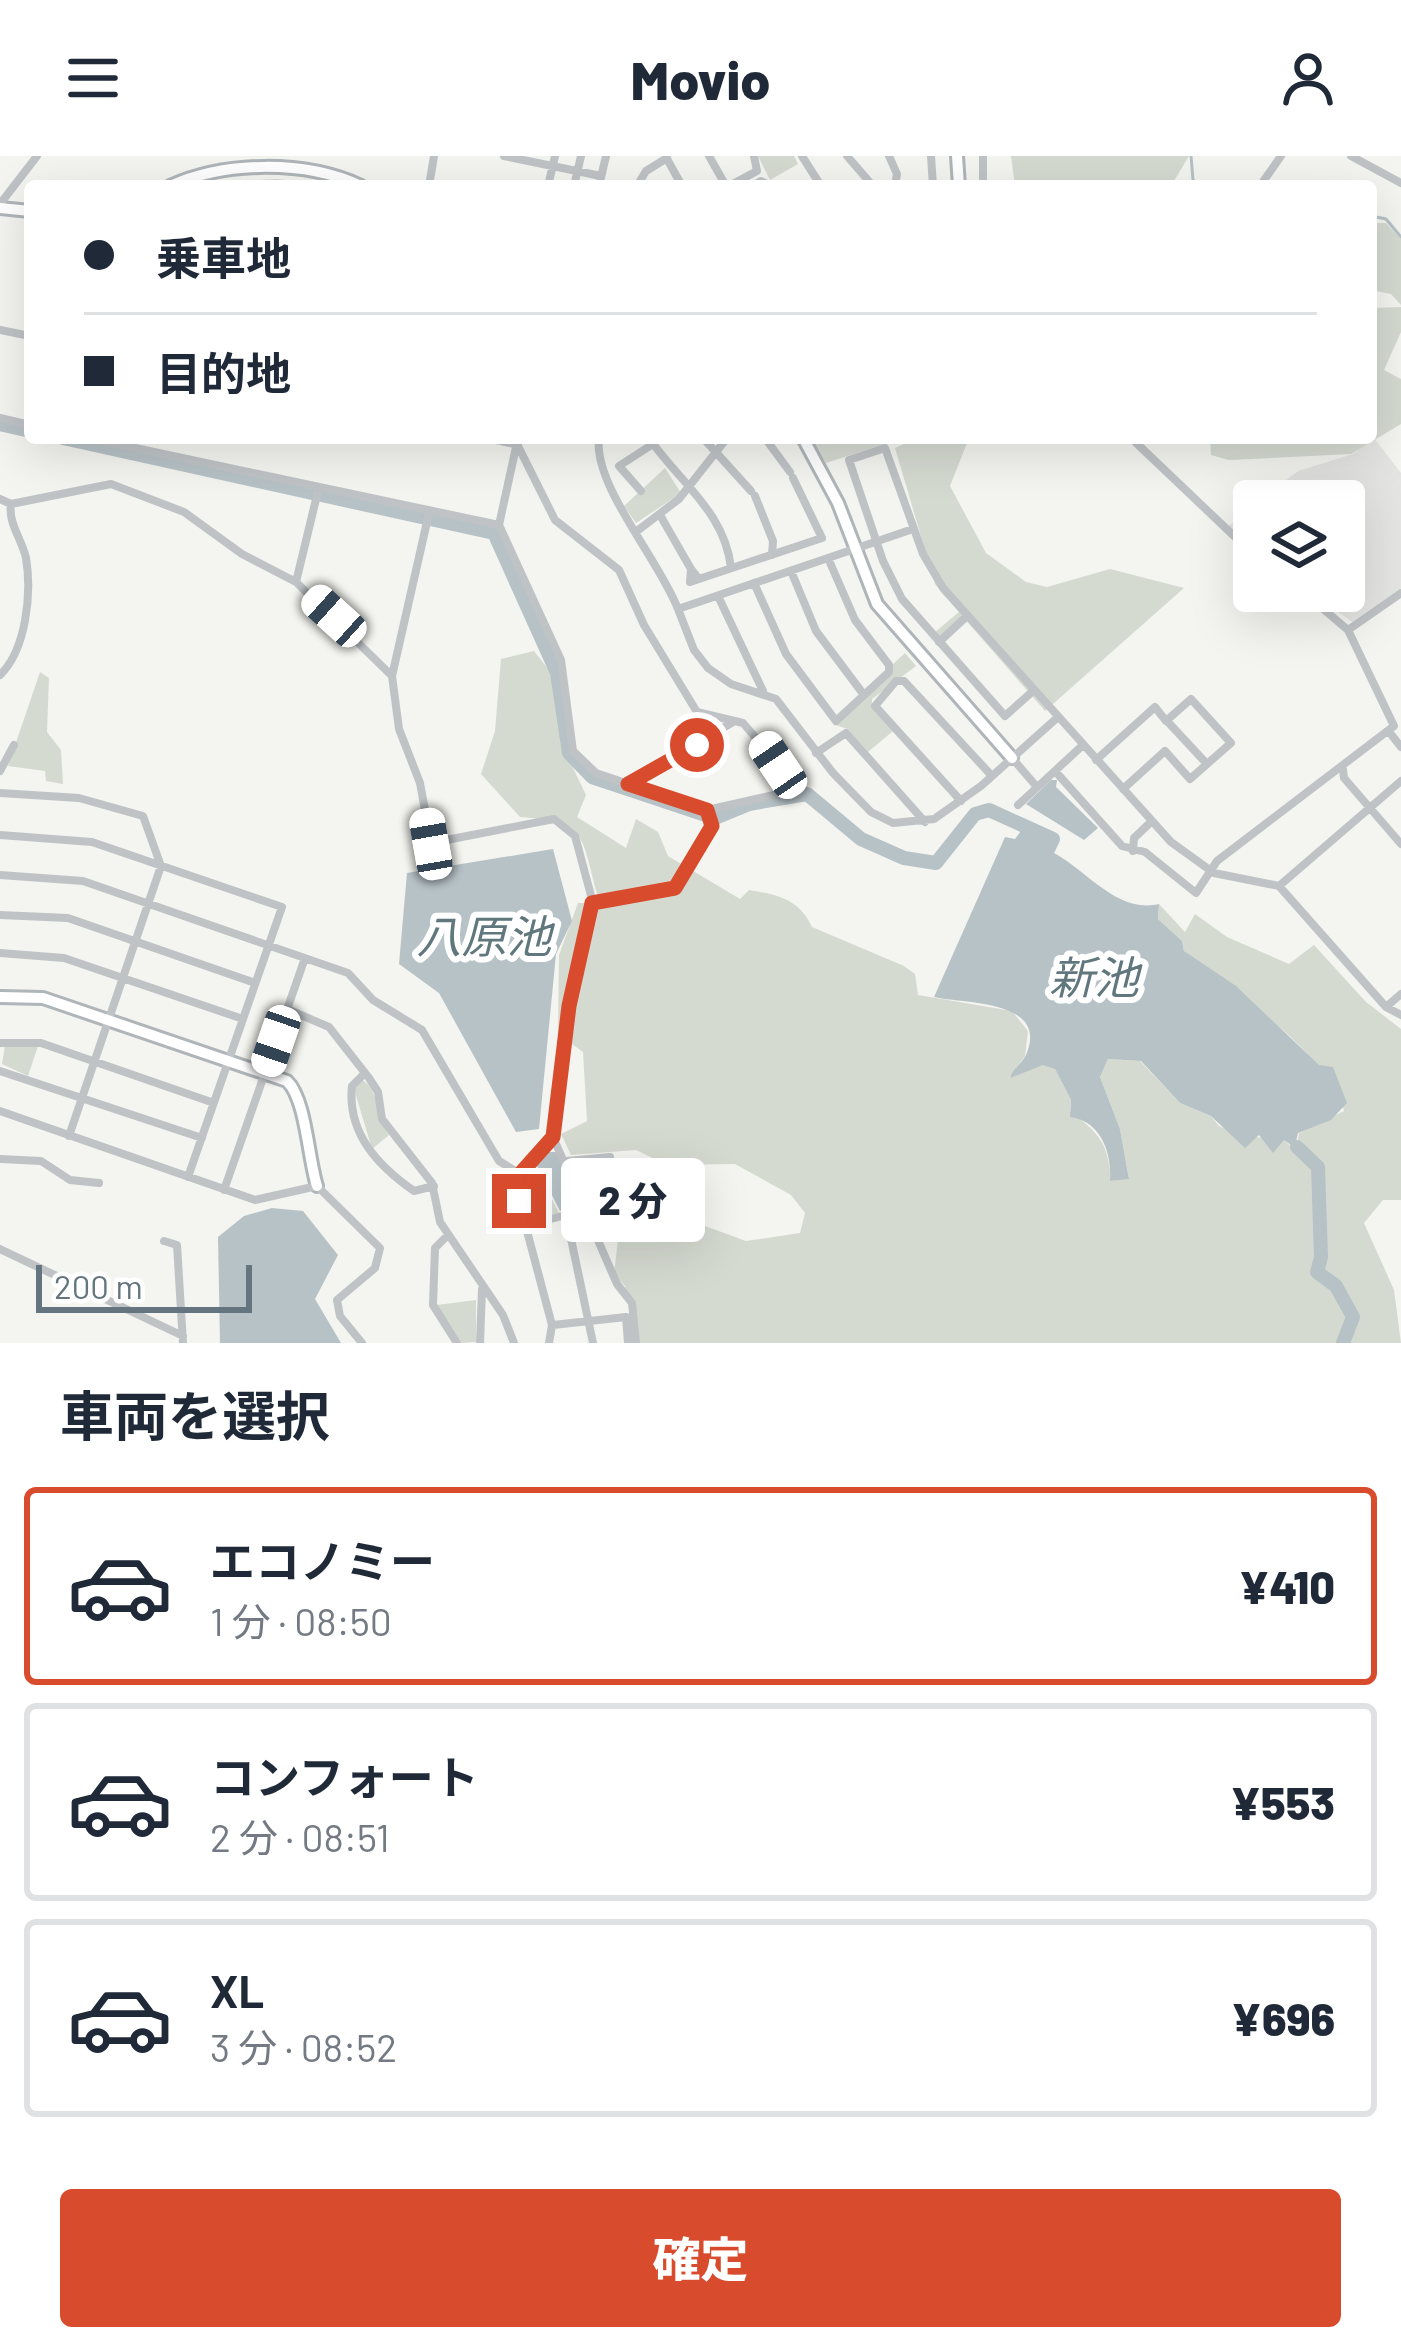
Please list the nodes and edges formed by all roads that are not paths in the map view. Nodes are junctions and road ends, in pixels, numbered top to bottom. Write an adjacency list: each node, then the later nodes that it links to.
1 (38, 156): 18 (street)
2 (581, 156): 9 (street)
3 (754, 156): 15 (street)
4 (847, 156): 16 (street)
5 (1351, 156): 17 (street)
6 (511, 157): 8 (street)
7 (666, 157): 14 (street)
8 (554, 161): 9 (street)
9 (578, 169): 12 (street); 13 (street)
10 (186, 180): 11 (street)
11 (349, 180)
12 (575, 180)
13 (598, 180)
14 (641, 180)
15 (740, 180)
16 (868, 180)
17 (1401, 183)
18 (0, 206)
19 (114, 444): 32 (street)
20 (517, 444): 38 (street)
21 (519, 444): 65 (street)
22 (600, 444): 40 (street)
23 (648, 444): 33 (street)
24 (653, 444): 31 (street)
25 (708, 444): 30 (street)
26 (720, 444): 30 (street)
27 (769, 444): 42 (street)
28 (806, 444): 44 (street)
29 (1137, 444): 41 (street)
30 (713, 450): 31 (street); 45 (street)
31 (688, 487): 37 (street); 47 (street)
32 (318, 491): 36 (street); 49 (street)
33 (641, 491)
34 (0, 499): 35 (street)
35 (11, 504): 49 (street); 58 (street)
36 (429, 513): 38 (street); 59 (street)
37 (660, 515): 40 (street); 47 (street)
38 (499, 525): 79 (street)
39 (913, 529): 43 (street); 43 (street); 55 (street)
40 (637, 531): 53 (street)
41 (1233, 536)
42 (816, 540): 45 (street); 46 (street)
43 (876, 542): 44 (street); 57 (street)
44 (853, 550): 46 (street); 71 (street)
45 (776, 553): 47 (street)
46 (827, 559): 48 (street); 62 (street)
47 (736, 567)
48 (790, 571): 50 (street); 62 (street)
49 (296, 582): 59 (street)
50 (754, 583): 52 (street); 62 (street)
51 (1401, 593): 56 (street)
52 (718, 596): 53 (street); 61 (street)
53 (678, 609): 61 (street)
54 (1327, 612): 56 (street)
55 (968, 616): 57 (street); 60 (street)
56 (1348, 630): 66 (street)
57 (939, 642): 60 (street)
58 (0, 675)
59 (392, 676): 97 (street)
60 (1034, 691): 63 (street)
61 (764, 692): 70 (street)
62 (864, 695)
63 (1058, 717): 68 (street); 71 (street)
64 (1166, 721): 72 (street); 73 (street); 73 (street)
65 (733, 722): 79 (street); 86 (street)
66 (1390, 733): 69 (street); 74 (street)
67 (14, 745): 75 (street)
68 (1083, 745): 72 (street); 76 (street)
69 (1401, 747)
70 (816, 752): 88 (street); 88 (street)
71 (1012, 758): 77 (street); 80 (street)
72 (1096, 760): 81 (street)
73 (1207, 764): 81 (street)
74 (1343, 770): 85 (street); 93 (street)
75 (0, 771)
76 (1055, 771): 80 (street); 91 (street)
77 (992, 776): 83 (street); 83 (street)
78 (1401, 781): 85 (street)
79 (628, 784): 86 (street)
80 (1037, 787): 84 (street)
81 (1123, 789): 87 (street)
82 (0, 794): 92 (street)
83 (961, 801): 88 (street)
84 (1018, 805)
85 (1369, 807): 90 (street); 95 (street)
86 (707, 810): 97 (street)
87 (1152, 821): 91 (street); 93 (street)
88 (925, 822)
89 (0, 835): 92 (street)
90 (1401, 844)
91 (1133, 851): 93 (street)
92 (161, 866): 96 (street); 100 (street)
93 (1208, 870): 95 (street)
94 (0, 874): 96 (street)
95 (1279, 886): 107 (street)
96 (148, 903): 99 (street); 100 (street)
97 (592, 903): 122 (street)
98 (0, 914): 99 (street)
99 (136, 941): 103 (street); 104 (street)
100 (268, 945): 102 (street); 104 (street)
101 (0, 953): 103 (street)
102 (305, 958): 108 (street); 127 (street)
103 (123, 977): 110 (street); 111 (street)
104 (255, 983): 111 (street)
105 (1401, 994): 107 (street)
106 (0, 997): 110 (street)
107 (1386, 1007): 109 (street)
108 (287, 1009): 116 (street); 117 (street)
109 (1401, 1016)
110 (110, 1019): 113 (street); 114 (street)
111 (243, 1019): 114 (street)
112 (0, 1042): 113 (street)
113 (94, 1061): 118 (street); 119 (street)
114 (229, 1061): 116 (street); 119 (street)
115 (0, 1071): 118 (street)
116 (265, 1073): 130 (street); 132 (street)
117 (365, 1073): 131 (street); 131 (street)
118 (82, 1098): 121 (street); 123 (street)
119 (214, 1103): 123 (street)
120 (0, 1112): 121 (street)
121 (69, 1136): 128 (street)
122 (553, 1137): 126 (street); 127 (street)
123 (202, 1138): 128 (street)
124 (610, 1156): 126 (street)
125 (0, 1159): 129 (street)
126 (567, 1161): 147 (street)
127 (520, 1174): 133 (street)
128 (188, 1177): 132 (street)
129 (99, 1183)
130 (316, 1186): 132 (street); 141 (street)
131 (434, 1186): 134 (street)
132 (224, 1190)
133 (528, 1225): 138 (street); 139 (street)
134 (448, 1235): 137 (street); 142 (street)
135 (164, 1241): 140 (street)
136 (0, 1249): 140 (street)
137 (482, 1288): 143 (street); 144 (street)
138 (591, 1321): 139 (street); 146 (street); 147 (street)
139 (552, 1325): 145 (street)
140 (183, 1340)
141 (362, 1343)
142 (457, 1343)
143 (480, 1343)
144 (514, 1343)
145 (549, 1343)
146 (593, 1343)
147 (632, 1343)

